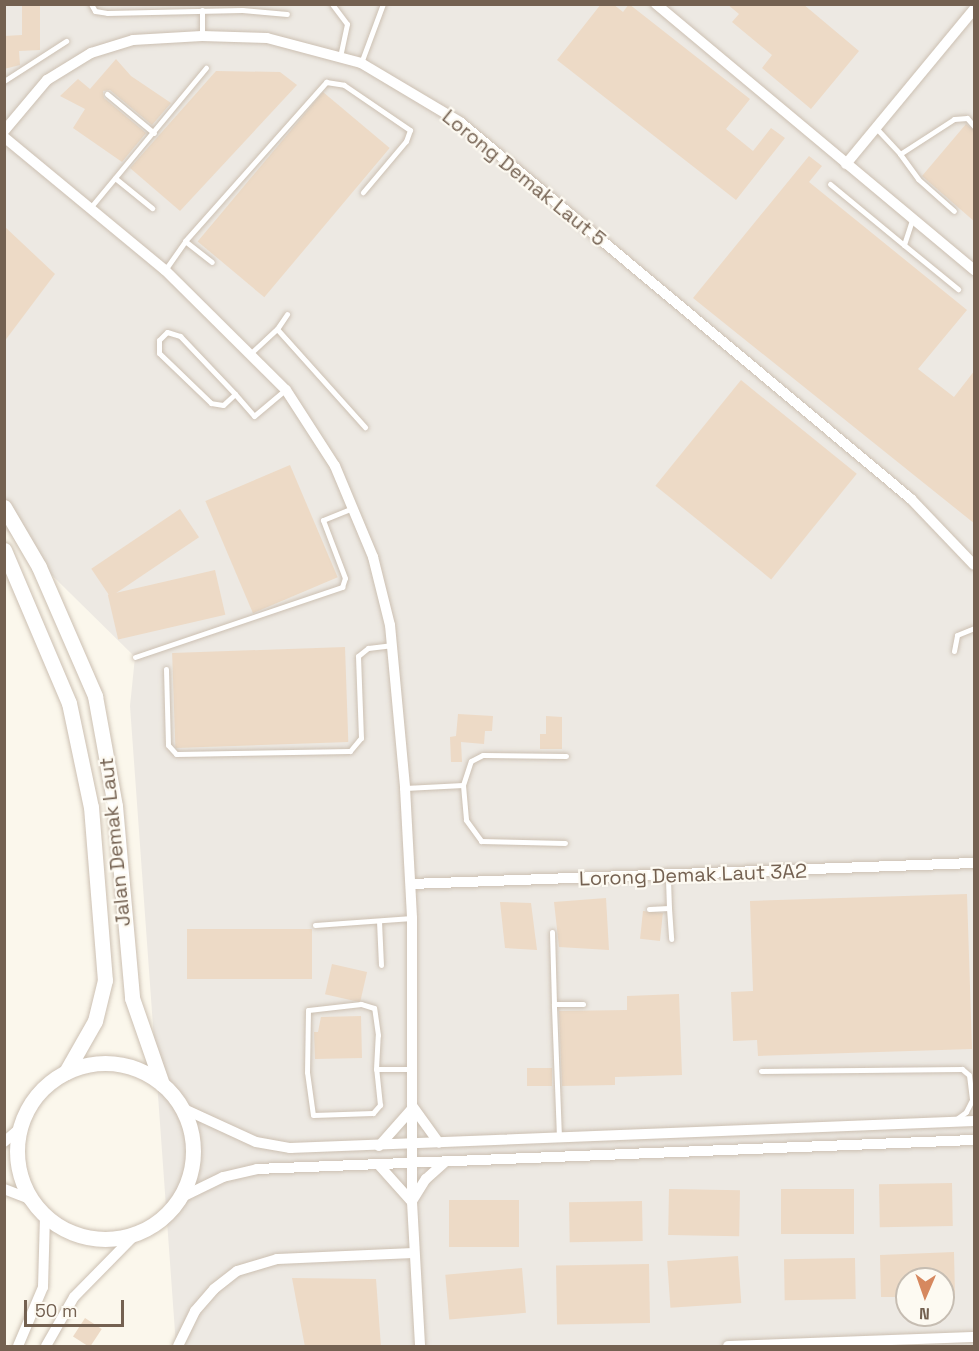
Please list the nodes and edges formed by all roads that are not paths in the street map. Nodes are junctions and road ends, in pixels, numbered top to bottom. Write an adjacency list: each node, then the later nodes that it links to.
1 (91, 4): 6 (lane)
2 (332, 4): 10 (lane)
3 (383, 4): 11 (lane)
4 (656, 4): 21 (street)
5 (975, 9): 16 (street)
6 (202, 10): 7 (lane); 8 (lane)
7 (287, 14)
8 (202, 36): 10 (street, Lorong Demak Laut 5); 17 (street, Lorong Demak Laut 5)
9 (66, 41): 13 (lane)
10 (340, 56): 11 (street, Lorong Demak Laut 5)
11 (361, 63): 44 (street, Lorong Demak Laut 5)
12 (206, 68): 18 (lane)
13 (4, 81)
14 (107, 94): 18 (lane)
15 (975, 126): 20 (lane)
16 (877, 129): 20 (lane); 21 (street)
17 (4, 131)
18 (154, 133): 22 (lane)
19 (4, 137): 25 (street)
20 (900, 154): 27 (lane)
21 (846, 164): 28 (street)
22 (116, 178): 25 (lane); 26 (lane)
23 (830, 184): 30 (lane)
24 (363, 192): 29 (lane)
25 (90, 208): 32 (street)
26 (152, 208)
27 (954, 212)
28 (912, 218): 30 (lane); 33 (street)
29 (185, 241): 31 (lane); 32 (lane)
30 (904, 245): 34 (lane)
31 (212, 262)
32 (165, 270): 37 (street)
33 (975, 270)
34 (958, 289)
35 (288, 314): 36 (lane)
36 (277, 329): 37 (lane); 40 (lane)
37 (251, 353): 38 (street)
38 (286, 390): 39 (lane); 42 (street)
39 (235, 394): 39 (lane)
40 (365, 427)
41 (4, 507): 71 (main road, Jalan Demak Laut)
42 (355, 507): 46 (street); 48 (lane)
43 (4, 550): 70 (main road, Jalan Demak Laut)
44 (975, 565)
45 (975, 628): 47 (lane)
46 (393, 645): 49 (lane); 52 (street)
47 (954, 651)
48 (135, 657)
49 (166, 669)
50 (567, 756): 51 (lane)
51 (463, 785): 52 (lane); 53 (lane)
52 (405, 788): 56 (street)
53 (565, 843)
54 (975, 862): 55 (street, Lorong Demak Laut 3A2)
55 (668, 877): 56 (street, Lorong Demak Laut 3A2); 57 (lane)
56 (411, 884): 59 (street)
57 (669, 908): 58 (lane); 63 (lane)
58 (649, 909)
59 (412, 918): 60 (lane); 68 (street)
60 (379, 921): 61 (lane); 64 (lane)
61 (315, 925)
62 (552, 932): 65 (lane)
63 (672, 939)
64 (381, 964)
65 (554, 1004): 66 (lane); 77 (lane)
66 (583, 1004)
67 (376, 1069): 67 (lane); 68 (lane)
68 (413, 1069): 72 (street)
69 (761, 1071): 75 (lane)
70 (66, 1072): 71 (main road); 76 (main road)
71 (162, 1084): 73 (main road)
72 (413, 1107): 80 (street); 81 (street); 82 (street)
73 (182, 1108): 82 (street); 87 (main road)
74 (975, 1121): 75 (street)
75 (952, 1122): 77 (street)
76 (18, 1130): 79 (street); 89 (main road)
77 (559, 1137): 80 (street)
78 (975, 1140): 83 (street)
79 (4, 1142)
80 (439, 1143): 81 (street)
81 (412, 1144): 82 (street); 84 (street)
82 (379, 1146)
83 (446, 1161): 84 (street); 88 (street)
84 (412, 1162): 85 (street); 88 (street)
85 (378, 1164): 87 (street); 88 (street)
86 (4, 1190): 89 (street)
87 (180, 1198): 90 (main road)
88 (412, 1202): 91 (street)
89 (41, 1213): 90 (main road); 93 (street)
90 (138, 1233): 94 (street)
91 (414, 1253): 95 (street); 96 (street)
92 (975, 1337): 97 (street)
93 (18, 1347)
94 (46, 1347)
95 (178, 1347)
96 (420, 1347)
97 (728, 1347)

